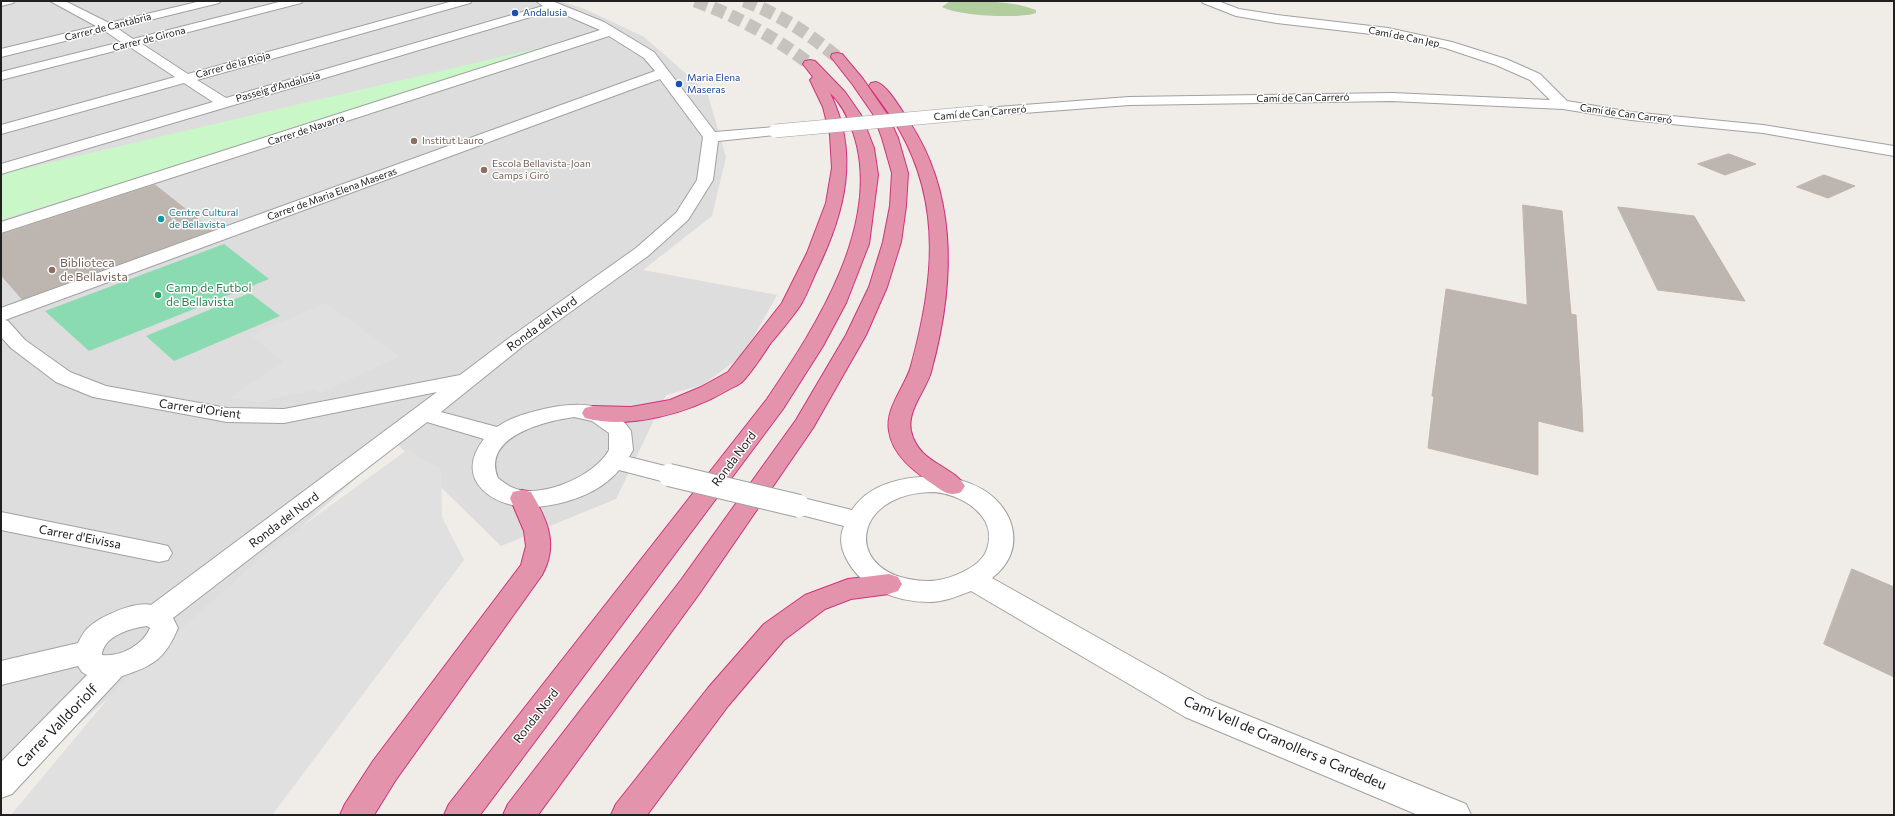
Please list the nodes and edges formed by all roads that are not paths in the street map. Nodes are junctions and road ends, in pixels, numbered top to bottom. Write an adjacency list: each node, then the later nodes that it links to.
1 (9, 1): 8 (street)
2 (56, 1): 10 (street)
3 (215, 1): 10 (street, Carrer de Cantàbria)
4 (297, 1): 12 (street, Carrer de Girona)
5 (466, 1): 16 (street, Carrer de la Rioja)
6 (542, 1): 9 (street)
7 (1207, 1): 18 (street, Camí de Can Jep)
8 (1, 3)
9 (555, 6): 11 (street); 17 (street, Passeig d'Andalusia)
10 (107, 27): 12 (street); 13 (street, Carrer de Cantàbria)
11 (611, 31): 14 (street); 23 (street, Carrer de Navarra)
12 (131, 43): 15 (street, Carrer de Girona); 16 (street)
13 (1, 53)
14 (663, 73): 20 (street); 24 (street, Carrer de Maria Elena Maseras)
15 (1, 76)
16 (187, 78): 17 (street); 19 (street, Carrer de la Rioja)
17 (224, 103): 22 (street, Passeig d'Andalusia)
18 (1563, 105): 20 (street, Camí de Can Carreró, bridge); 21 (street, Camí de Can Carreró)
19 (1, 130)
20 (711, 137): 26 (street, Ronda del Nord)
21 (1894, 151)
22 (1, 169)
23 (1, 228)
24 (1, 315)
25 (1, 325): 26 (street, Carrer d'Orient)
26 (466, 380): 28 (street, Ronda del Nord)
27 (593, 413): 29 (street); 30 (street); 44 (highway, Ronda Nord)
28 (424, 414): 29 (street); 38 (street, Ronda del Nord)
29 (501, 436): 32 (street)
30 (614, 461): 32 (street); 33 (street, bridge)
31 (953, 486): 33 (street); 36 (street); 45 (highway)
32 (522, 498): 43 (highway)
33 (857, 520): 37 (street)
34 (1, 521): 35 (street, Carrer d'Eivissa)
35 (159, 553)
36 (972, 579): 37 (street); 47 (street, Camí Vell de Granollers a Cardedeu)
37 (889, 584): 46 (highway)
38 (155, 617): 39 (street); 40 (street)
39 (88, 652): 40 (street); 41 (street)
40 (112, 667): 42 (street, Carrer Valldoriolf)
41 (1, 673)
42 (1, 784)
43 (356, 815)
44 (460, 815)
45 (519, 815)
46 (627, 815)
47 (1455, 815)

